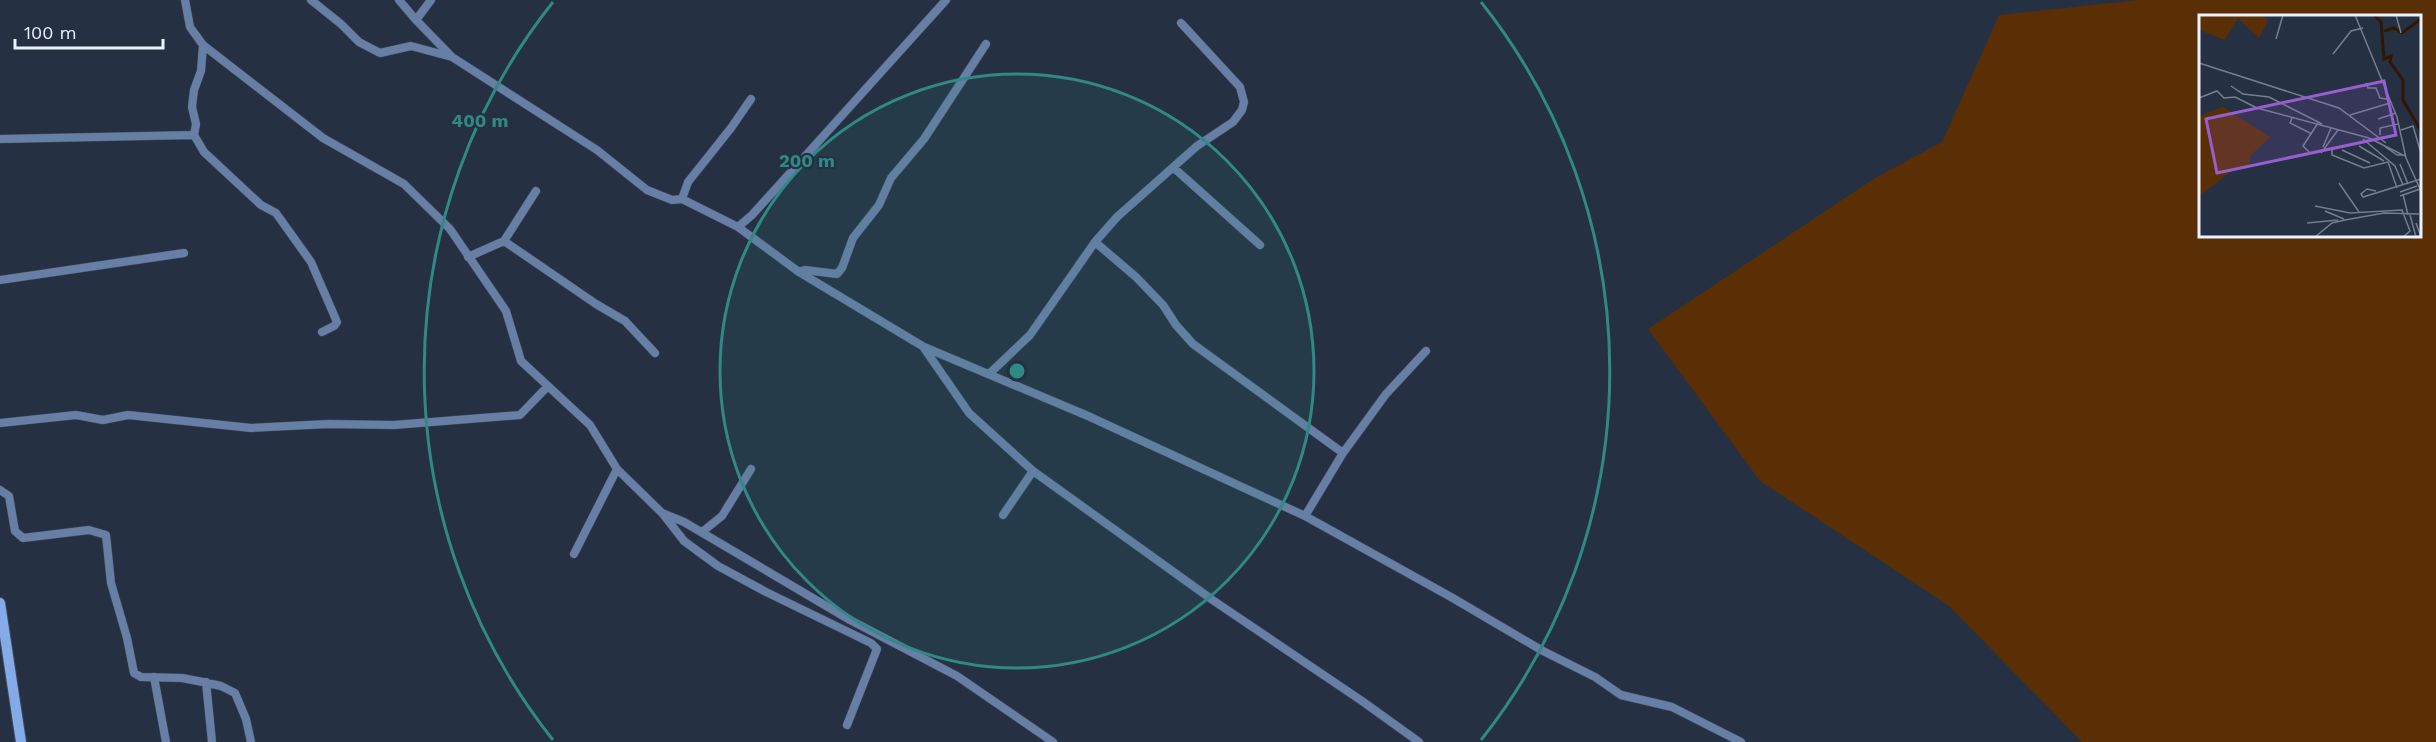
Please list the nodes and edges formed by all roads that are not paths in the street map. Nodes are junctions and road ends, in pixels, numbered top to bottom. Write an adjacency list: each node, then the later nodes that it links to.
1 (185, 0): 9 (street)
2 (311, 0): 10 (street)
3 (399, 0): 6 (street)
4 (431, 0): 6 (street)
5 (946, 0): 17 (street)
6 (416, 20): 10 (street)
7 (1181, 22): 14 (street)
8 (986, 44): 23 (street)
9 (203, 45): 12 (street); 22 (street)
10 (452, 57): 16 (street)
11 (750, 99): 16 (street)
12 (194, 135): 13 (street); 25 (street)
13 (0, 139)
14 (1174, 168): 19 (street); 20 (street)
15 (536, 191): 18 (street)
16 (682, 199): 17 (street)
17 (738, 227): 23 (street)
18 (504, 241): 22 (street); 28 (street)
19 (1095, 242): 29 (street); 32 (street)
20 (1260, 245)
21 (184, 253): 24 (street)
22 (468, 257): 30 (street)
23 (799, 272): 26 (street)
24 (0, 280)
25 (322, 332)
26 (924, 347): 29 (street); 35 (street)
27 (1426, 351): 32 (street)
28 (655, 353)
29 (989, 374): 39 (street)
30 (548, 387): 31 (street); 33 (street)
31 (0, 423)
32 (1343, 453): 39 (street)
33 (617, 469): 37 (street); 41 (street)
34 (751, 469): 40 (street)
35 (1034, 471): 38 (street); 53 (street)
36 (0, 490): 45 (street)
37 (662, 513): 40 (street); 43 (street)
38 (1003, 515)
39 (1305, 516): 54 (street)
40 (702, 532): 44 (street)
41 (574, 554)
42 (0, 603): 48 (main road)
43 (826, 620): 44 (street); 47 (street)
44 (850, 620): 52 (street)
45 (154, 677): 46 (street); 49 (street)
46 (206, 682): 50 (street); 51 (street)
47 (847, 725)
48 (21, 742)
49 (166, 742)
50 (212, 742)
51 (251, 742)
52 (1053, 742)
53 (1419, 742)
54 (1741, 742)

